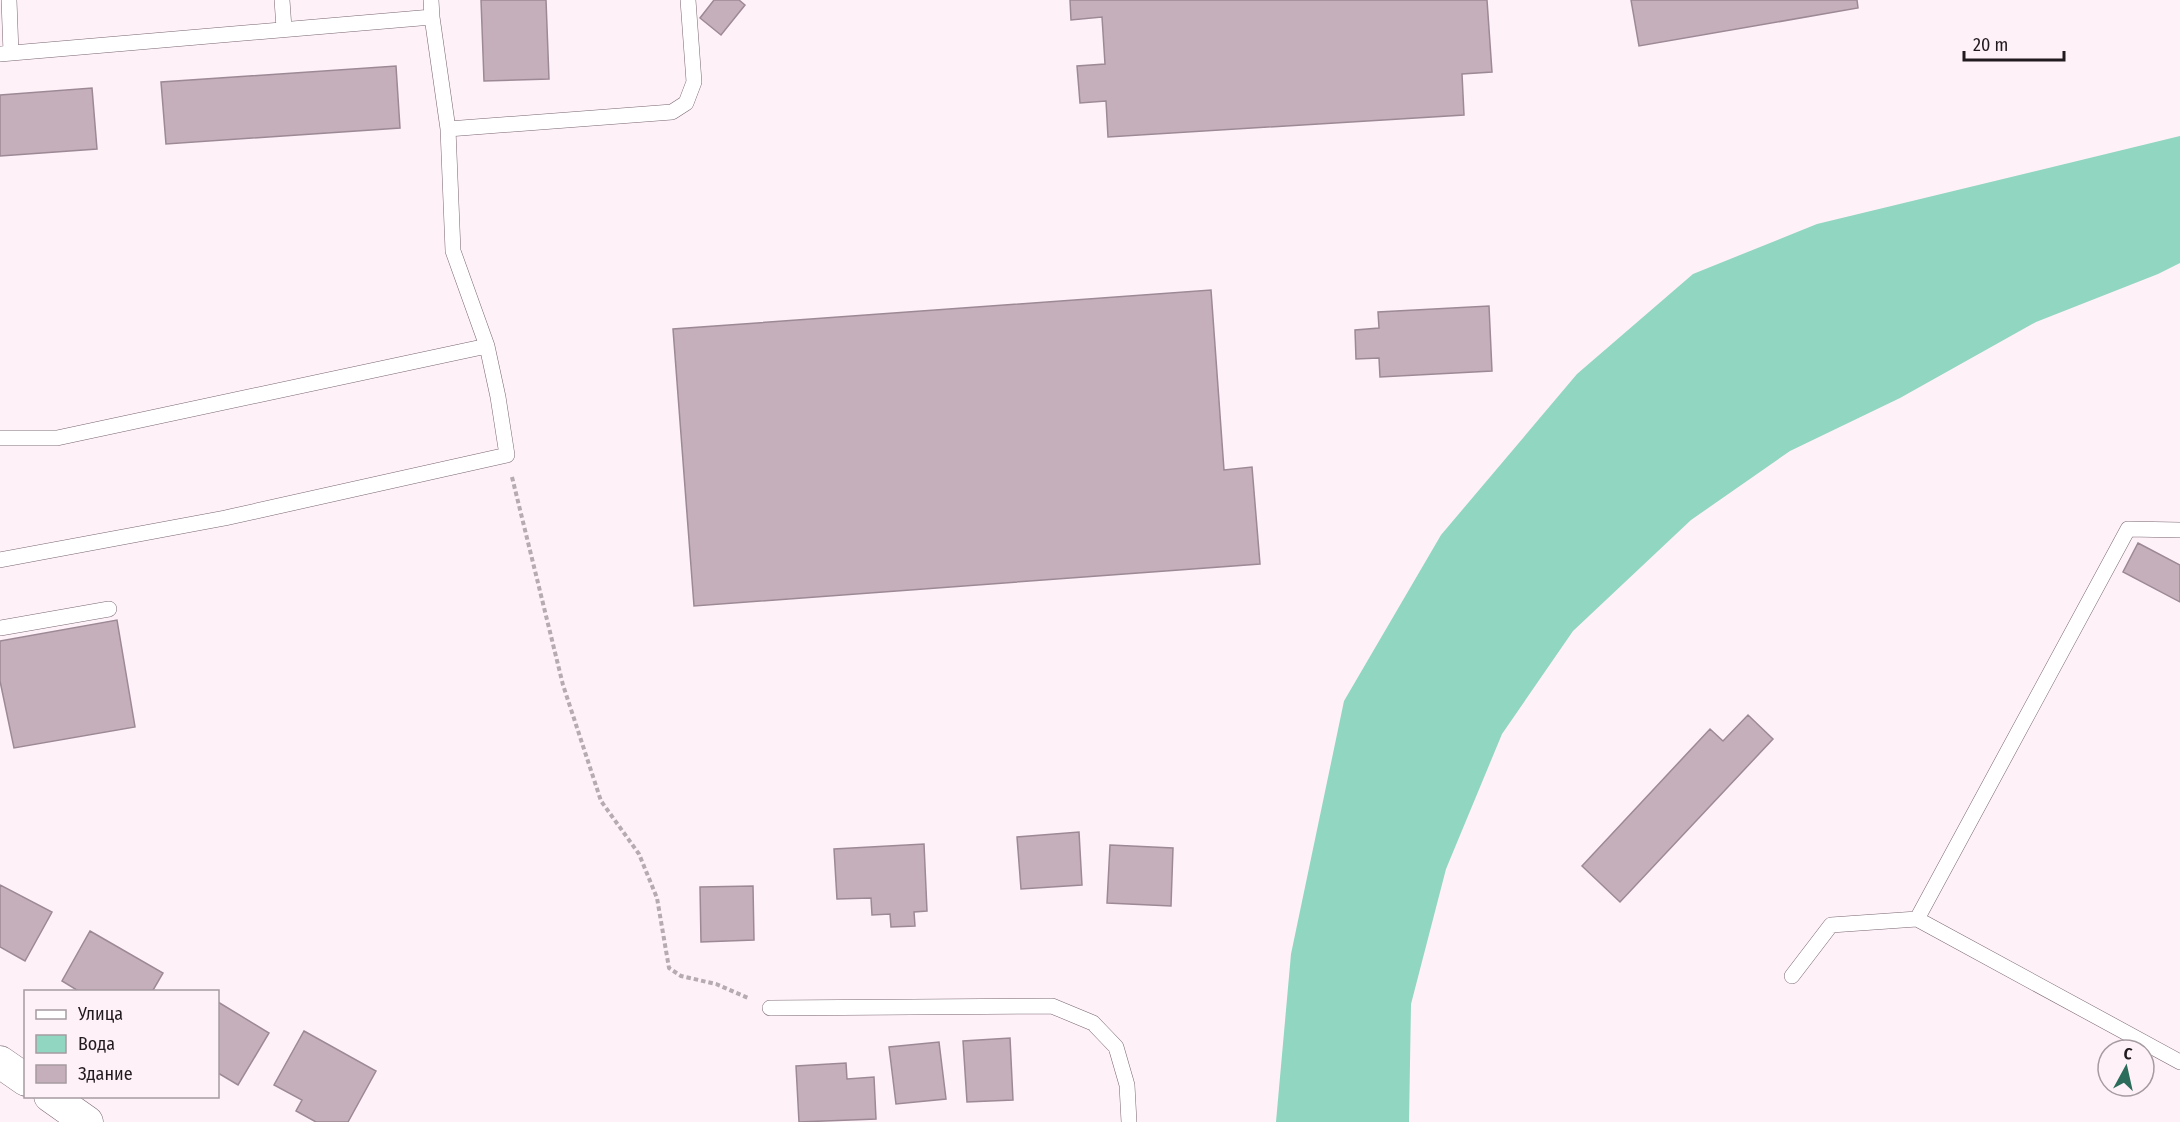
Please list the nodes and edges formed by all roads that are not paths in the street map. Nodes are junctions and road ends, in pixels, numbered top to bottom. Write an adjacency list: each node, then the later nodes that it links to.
1 (9, 0): 7 (lane)
2 (282, 0): 6 (lane)
3 (430, 0): 5 (lane)
4 (688, 0): 8 (lane)
5 (432, 17): 6 (lane); 8 (lane)
6 (284, 28): 7 (lane)
7 (5, 54)
8 (448, 129): 9 (lane)
9 (487, 346): 10 (lane); 12 (lane)
10 (0, 438)
11 (2180, 530): 15 (lane)
12 (0, 560)
13 (109, 609): 14 (lane)
14 (0, 628)
15 (1917, 919): 16 (lane); 19 (lane)
16 (1792, 976)
17 (770, 1008): 23 (lane)
18 (0, 1062): 20 (street)
19 (2180, 1062)
20 (24, 1079)
21 (53, 1098): 22 (street)
22 (87, 1122)
23 (1129, 1122)

